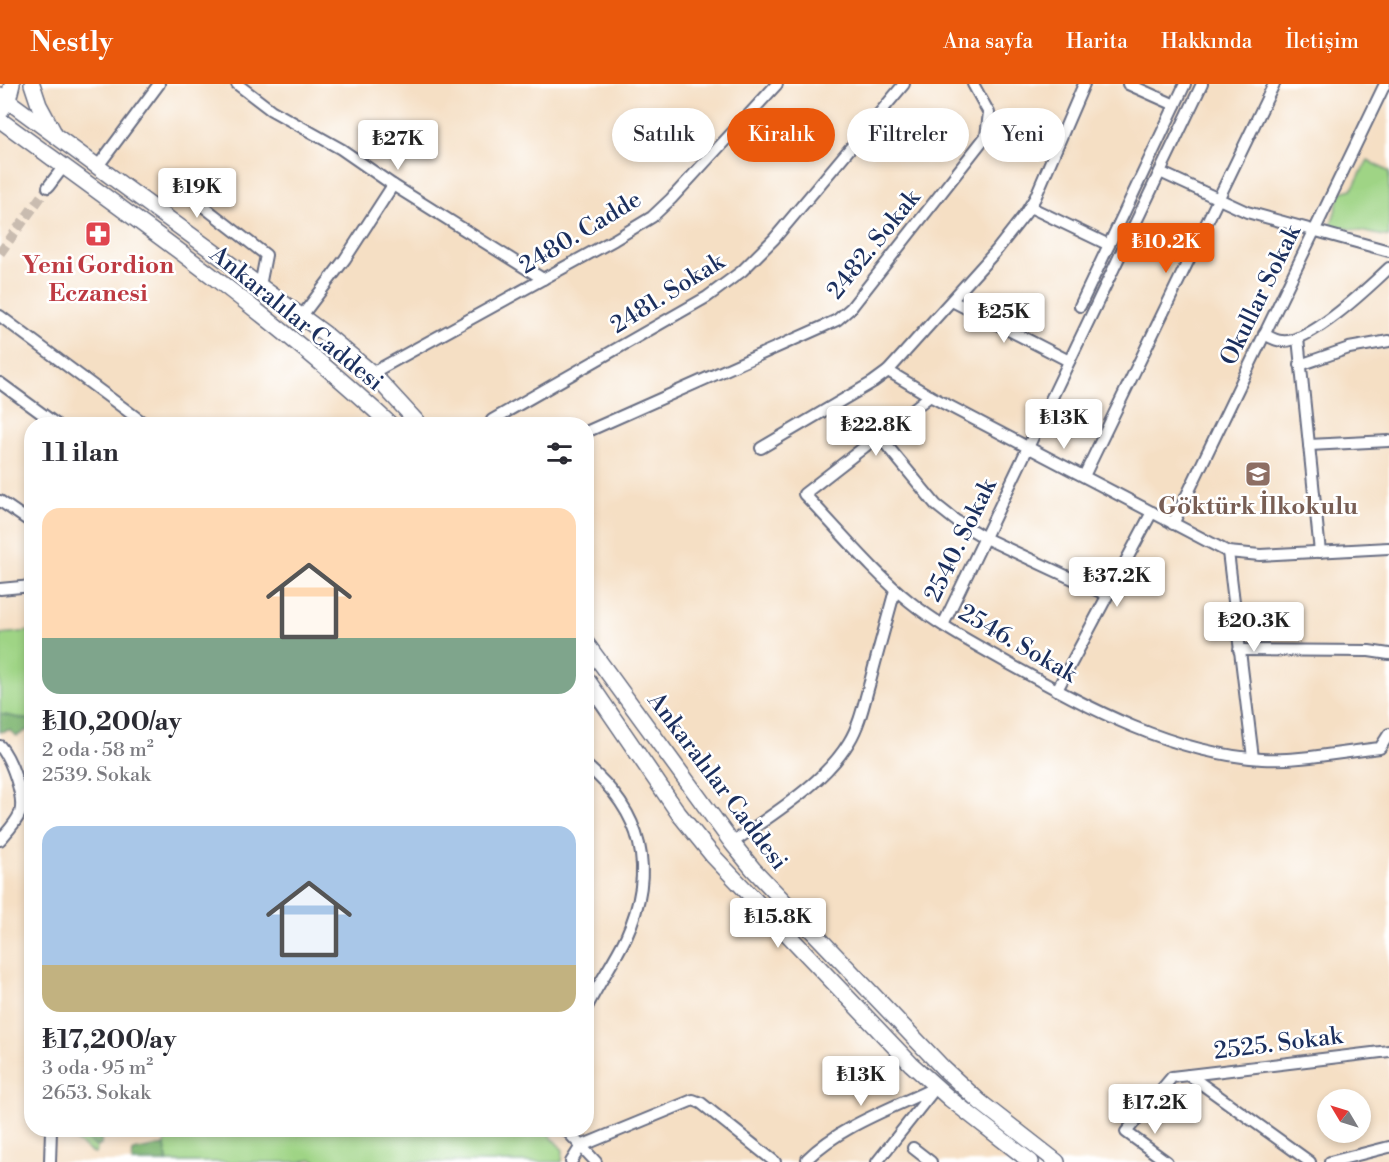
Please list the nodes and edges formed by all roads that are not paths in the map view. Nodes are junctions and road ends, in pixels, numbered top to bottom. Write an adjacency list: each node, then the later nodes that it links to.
1 (12, 84): 14 (main road)
2 (32, 84): 17 (main road)
3 (159, 84): 20 (street)
4 (237, 84): 22 (street)
5 (777, 84): 33 (street, 2480. Cadde)
6 (904, 84): 53 (street, 2481. Sokak)
7 (973, 84): 54 (street, 2482. Sokak)
8 (1084, 84): 26 (street)
9 (1128, 84): 15 (street)
10 (1185, 84): 15 (street)
11 (1202, 84): 21 (street, 2540. Sokak)
12 (1274, 84): 24 (street)
13 (1385, 84): 29 (street, Okullar Sokak)
14 (3, 102): 17 (main road, Ankaralılar Caddesi)
15 (1175, 105): 27 (street)
16 (0, 120): 19 (main road, Ankaralılar Caddesi)
17 (54, 133): 18 (main road, Ankaralılar Caddesi)
18 (76, 150): 19 (main road); 20 (main road, Ankaralılar Caddesi)
19 (64, 166): 23 (street); 47 (main road, Ankaralılar Caddesi)
20 (98, 166): 34 (main road, Ankaralılar Caddesi)
21 (1160, 172): 24 (street); 28 (street, 2540. Sokak)
22 (393, 185): 33 (street); 38 (street)
23 (48, 188)
24 (1218, 200): 29 (street); 60 (street)
25 (204, 207): 34 (street)
26 (1030, 207): 30 (street); 35 (street)
27 (1125, 210): 28 (street); 30 (street)
28 (1138, 217): 42 (street, 2540. Sokak)
29 (1314, 231): 31 (street); 39 (street, Okullar Sokak)
30 (1109, 245): 36 (street)
31 (1389, 251)
32 (1388, 271): 40 (street)
33 (543, 279): 45 (street, 2480. Cadde)
34 (260, 286): 38 (main road, Ankaralılar Caddesi)
35 (952, 301): 42 (street); 44 (street)
36 (1080, 306)
37 (0, 316): 50 (street)
38 (301, 316): 45 (main road, Ankaralılar Caddesi)
39 (1264, 334): 40 (street); 64 (street, Okullar Sokak)
40 (1298, 338): 43 (street)
41 (1389, 341): 43 (street)
42 (1069, 361): 59 (street, 2540. Sokak)
43 (1300, 365): 57 (street)
44 (888, 371): 48 (street); 58 (street)
45 (372, 374): 47 (main road); 52 (main road, Ankaralılar Caddesi)
46 (0, 383): 49 (street)
47 (351, 388): 51 (main road, Ankaralılar Caddesi)
48 (930, 396): 55 (street); 59 (street)
49 (46, 417)
50 (136, 417)
51 (382, 417)
52 (412, 417)
53 (501, 417)
54 (594, 428)
55 (879, 436): 65 (street); 71 (street, 2546. Sokak)
56 (1389, 441): 57 (street)
57 (1309, 445): 68 (street)
58 (761, 448)
59 (1028, 448): 60 (street); 65 (street, 2540. Sokak)
60 (1084, 476): 62 (street)
61 (0, 501): 63 (street)
62 (1152, 512): 64 (street); 72 (street)
63 (24, 518)
64 (1173, 524): 67 (street)
65 (985, 538): 72 (street); 73 (street, 2540. Sokak)
66 (1389, 548): 68 (street)
67 (1228, 552): 68 (street); 74 (street)
68 (1320, 552)
69 (24, 587): 70 (street)
70 (0, 590)
71 (895, 590): 73 (street, 2546. Sokak); 84 (street)
72 (1107, 595): 78 (street)
73 (943, 625): 78 (street, 2546. Sokak)
74 (1239, 650): 76 (street); 81 (street)
75 (594, 654): 84 (main road, Ankaralılar Caddesi)
76 (1389, 654)
77 (594, 690): 85 (main road, Ankaralılar Caddesi)
78 (1057, 690): 81 (street, 2546. Sokak)
79 (1389, 734): 81 (street, 2546. Sokak)
80 (0, 746): 83 (street)
81 (1252, 758)
82 (594, 772): 86 (street)
83 (0, 840)
84 (732, 843): 85 (main road); 104 (main road, Ankaralılar Caddesi)
85 (713, 856): 89 (main road, Ankaralılar Caddesi)
86 (594, 995)
87 (1389, 1051): 88 (street, 2525. Sokak)
88 (1189, 1075): 105 (street, 2525. Sokak); 106 (street)
89 (936, 1087): 96 (street); 101 (street); 103 (main road, Ankaralılar Caddesi)
90 (51, 1137): 97 (street)
91 (573, 1137): 93 (street)
92 (579, 1137): 93 (street)
93 (581, 1146): 98 (street); 99 (street); 100 (street)
94 (1389, 1147): 107 (street)
95 (913, 1148): 102 (street)
96 (807, 1158)
97 (50, 1162)
98 (571, 1162)
99 (596, 1162)
100 (775, 1162)
101 (877, 1162)
102 (931, 1162)
103 (1031, 1162)
104 (1057, 1162)
105 (1167, 1162)
106 (1310, 1162)
107 (1330, 1162)

